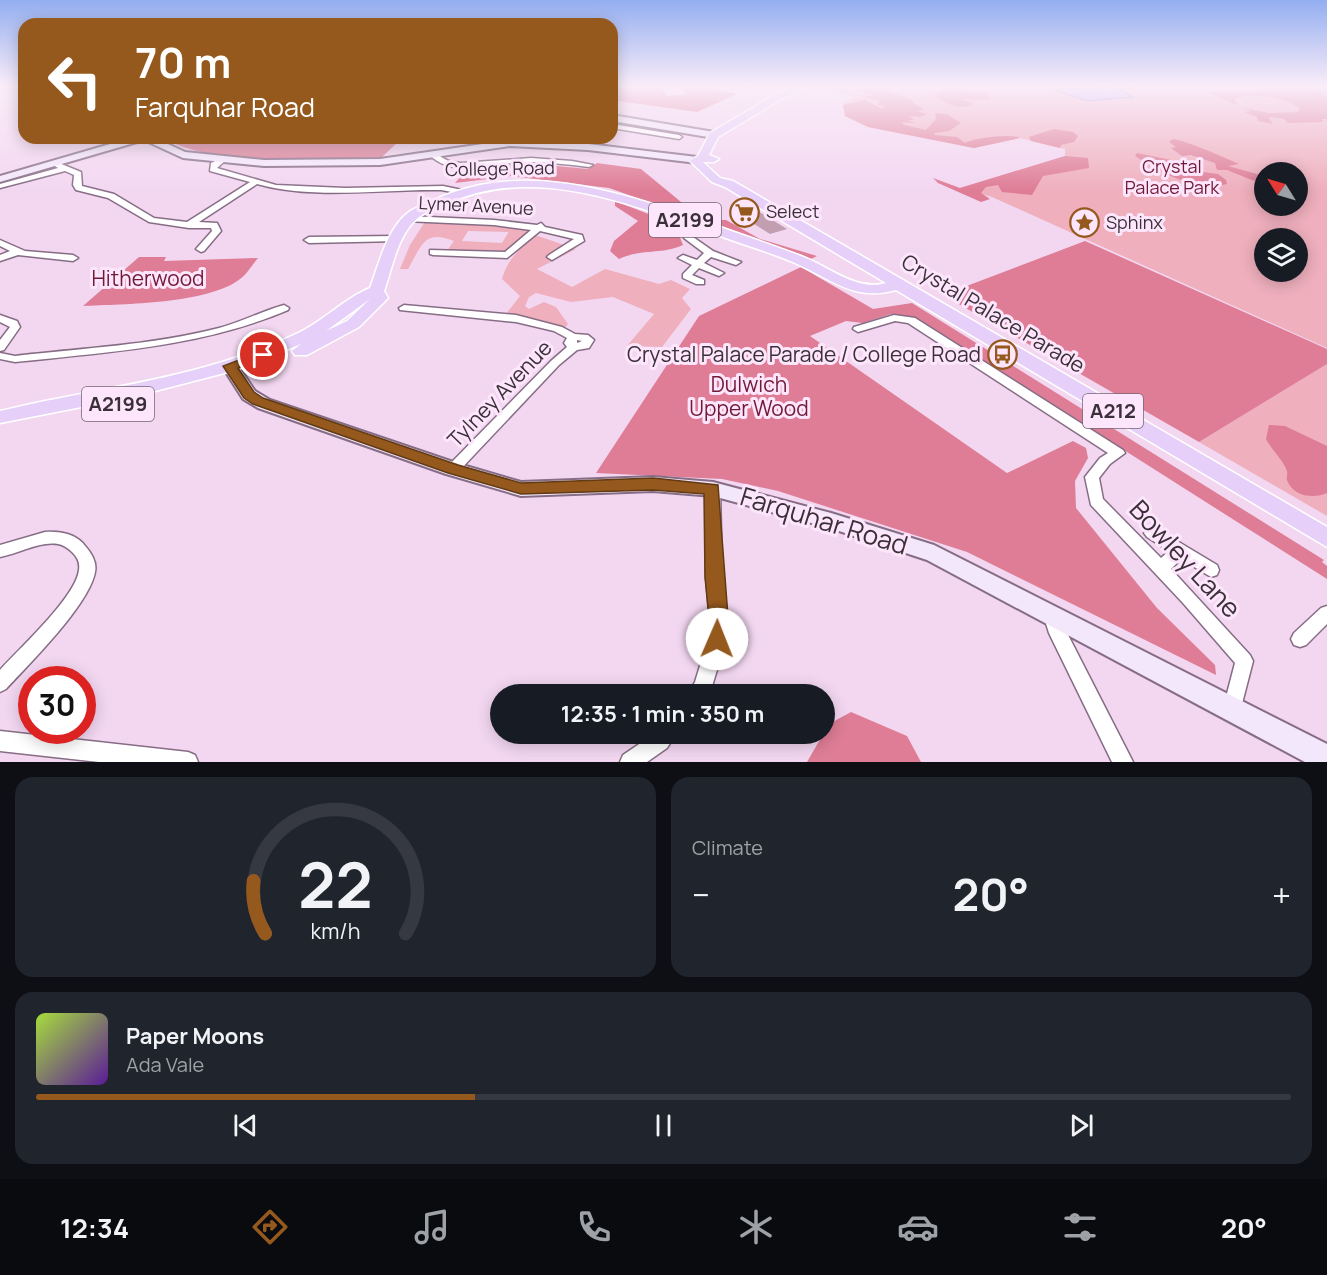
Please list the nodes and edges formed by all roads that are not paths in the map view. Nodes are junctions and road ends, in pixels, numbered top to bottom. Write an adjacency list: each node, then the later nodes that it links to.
1 (627, 121): 4 (street)
2 (741, 121): 4 (main road)
3 (618, 127): 5 (street)
4 (714, 135): 12 (main road); 12 (main road, A212)
5 (679, 137)
6 (120, 144): 13 (street)
7 (160, 144): 11 (street)
8 (497, 144): 10 (street)
9 (537, 144): 12 (street)
10 (433, 154): 11 (street); 14 (street)
11 (222, 160): 17 (street, College Road)
12 (710, 160): 41 (main road, Crystal Palace Parade / A212)
13 (54, 163): 15 (street); 16 (street)
14 (589, 165)
15 (66, 168): 18 (street); 22 (street)
16 (0, 179)
17 (255, 182): 19 (street, College Road); 20 (street)
18 (0, 186)
19 (463, 192): 21 (main road, A2199); 24 (main road, College Road / A2199)
20 (216, 210): 22 (street); 23 (street)
21 (408, 219): 25 (street, Lymer Avenue); 26 (main road, A2199)
22 (189, 225): 23 (street)
23 (214, 225): 29 (street)
24 (697, 225): 32 (street); 41 (main road, College Road / A2199)
25 (541, 226): 31 (street, Lymer Avenue); 33 (street, Lymer Avenue)
26 (396, 239): 27 (street); 48 (main road, A2199)
27 (309, 240)
28 (0, 243): 30 (street)
29 (201, 249)
30 (17, 252): 34 (street); 35 (street)
31 (433, 252)
32 (710, 253): 37 (street); 38 (street)
33 (552, 257)
34 (0, 258)
35 (73, 258)
36 (683, 258): 38 (street)
37 (735, 262)
38 (698, 264): 39 (street); 40 (street)
39 (719, 273)
40 (700, 282)
41 (899, 284): 53 (main road, Crystal Palace Parade / A212)
42 (284, 308): 47 (street)
43 (404, 308): 50 (street, Tylney Avenue)
44 (0, 318): 46 (street)
45 (858, 329): 56 (street, Bowley Lane)
46 (0, 348)
47 (0, 356)
48 (233, 372): 49 (main road, A2199); 50 (street, Farquhar Road)
49 (0, 417)
50 (453, 469): 51 (street, Farquhar Road)
51 (712, 489): 58 (street, Farquhar Road); 62 (street)
52 (1152, 533): 55 (street)
53 (1327, 538)
54 (0, 551): 61 (street)
55 (1180, 551): 56 (street); 57 (street)
56 (1161, 568): 63 (street, Bowley Lane)
57 (1211, 570)
58 (1050, 612): 63 (street, Farquhar Road); 69 (street)
59 (1327, 613): 60 (street)
60 (1300, 639)
61 (0, 683)
62 (704, 684)
63 (1232, 709): 66 (street, Farquhar Road)
64 (0, 741): 67 (street)
65 (656, 744): 68 (street)
66 (1327, 759)
67 (188, 762)
68 (630, 762)
69 (1123, 762)

